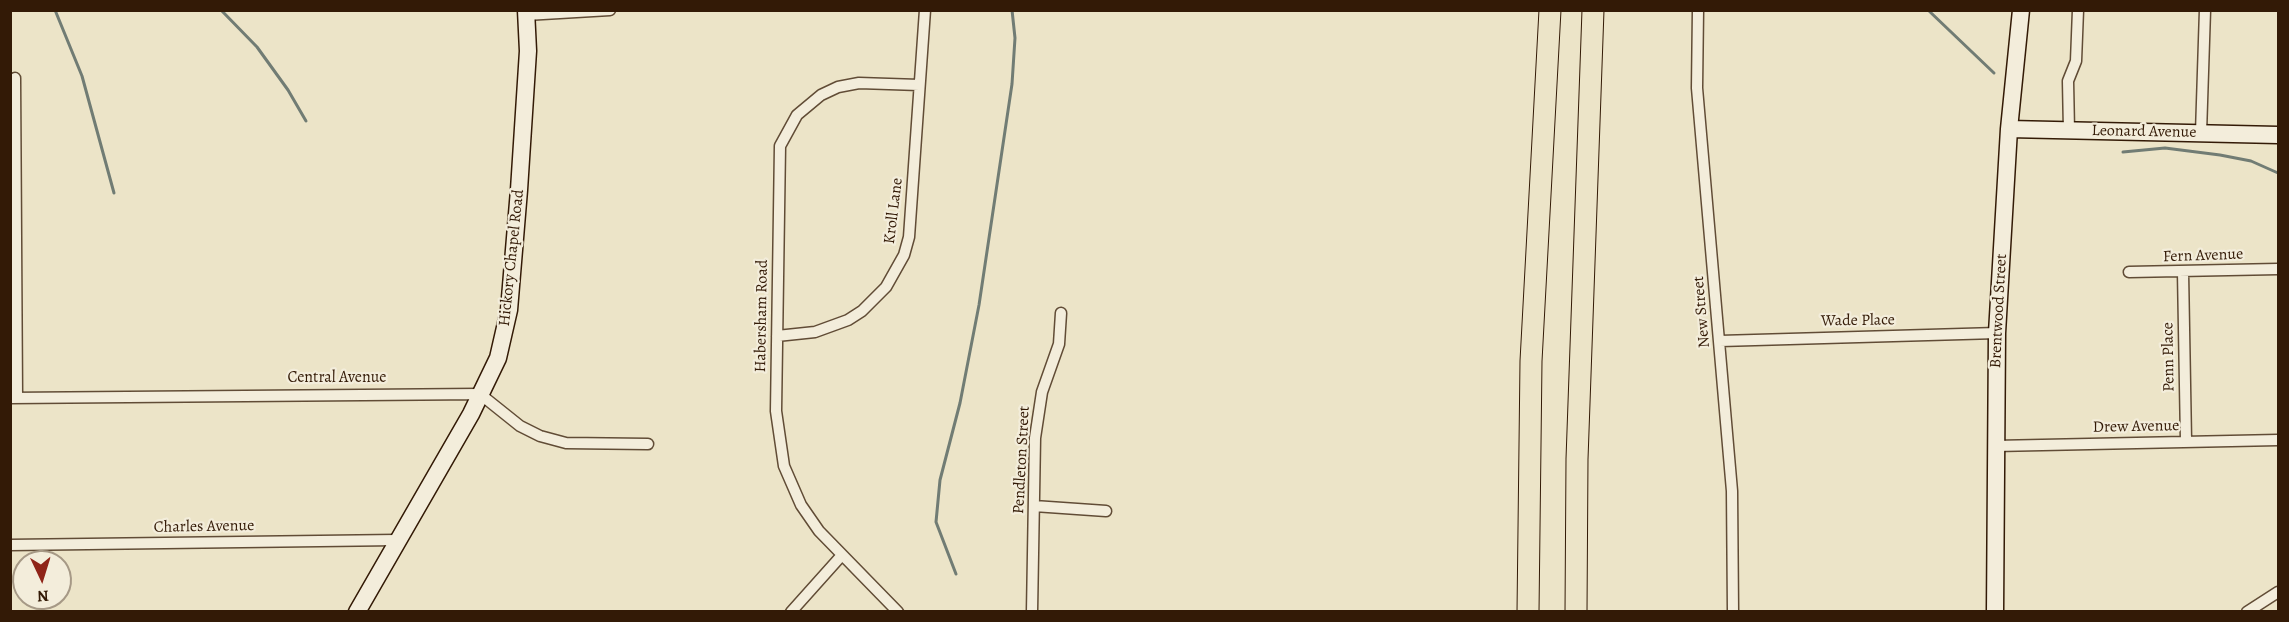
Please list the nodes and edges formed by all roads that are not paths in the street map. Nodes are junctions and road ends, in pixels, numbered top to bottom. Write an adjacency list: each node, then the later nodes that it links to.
1 (610, 10): 11 (street)
2 (926, 10): 14 (street, Kroll Lane)
3 (1540, 10): 12 (highway)
4 (1550, 10): 12 (highway)
5 (1593, 10): 19 (highway)
6 (1605, 10): 19 (highway)
7 (1698, 10): 27 (street, New Street)
8 (2021, 10): 15 (street, Brentwood Street)
9 (2078, 10): 16 (street)
10 (2205, 10): 17 (street)
11 (526, 13): 28 (street, Hickory Chapel Road)
12 (1548, 73): 45 (highway)
13 (15, 78): 20 (street)
14 (920, 85): 26 (street, Kroll Lane); 26 (street, Habersham Road)
15 (2009, 129): 16 (street, Leonard Avenue); 25 (street, Brentwood Street)
16 (2069, 131): 17 (street, Leonard Avenue)
17 (2201, 133): 18 (street, Leonard Avenue)
18 (2278, 135)
19 (1589, 136): 40 (highway)
20 (13, 176): 29 (street)
21 (2278, 269): 23 (street, Fern Avenue)
22 (2129, 272): 23 (street, Fern Avenue)
23 (2183, 272): 31 (street, Penn Place)
24 (1061, 313): 34 (street, Pendleton Street)
25 (1997, 333): 27 (street, Wade Place); 33 (street, Brentwood Street)
26 (777, 336): 38 (street, Habersham Road)
27 (1720, 341): 46 (street, New Street)
28 (480, 394): 29 (street, Central Avenue); 32 (street); 36 (street, Hickory Chapel Road)
29 (14, 398)
30 (2278, 440): 31 (street, Drew Avenue)
31 (2186, 441): 33 (street, Drew Avenue)
32 (648, 444)
33 (1995, 446): 47 (street, Brentwood Street)
34 (1034, 506): 35 (street); 44 (street, Pendleton Street)
35 (1106, 511)
36 (397, 540): 37 (street, Charles Avenue); 41 (street, Hickory Chapel Road)
37 (10, 545)
38 (842, 555): 42 (street); 43 (street, Habersham Road)
39 (2278, 592): 48 (street)
40 (1577, 609)
41 (357, 612)
42 (790, 612)
43 (898, 612)
44 (1032, 612)
45 (1528, 612)
46 (1733, 612)
47 (1995, 612)
48 (2247, 612)

